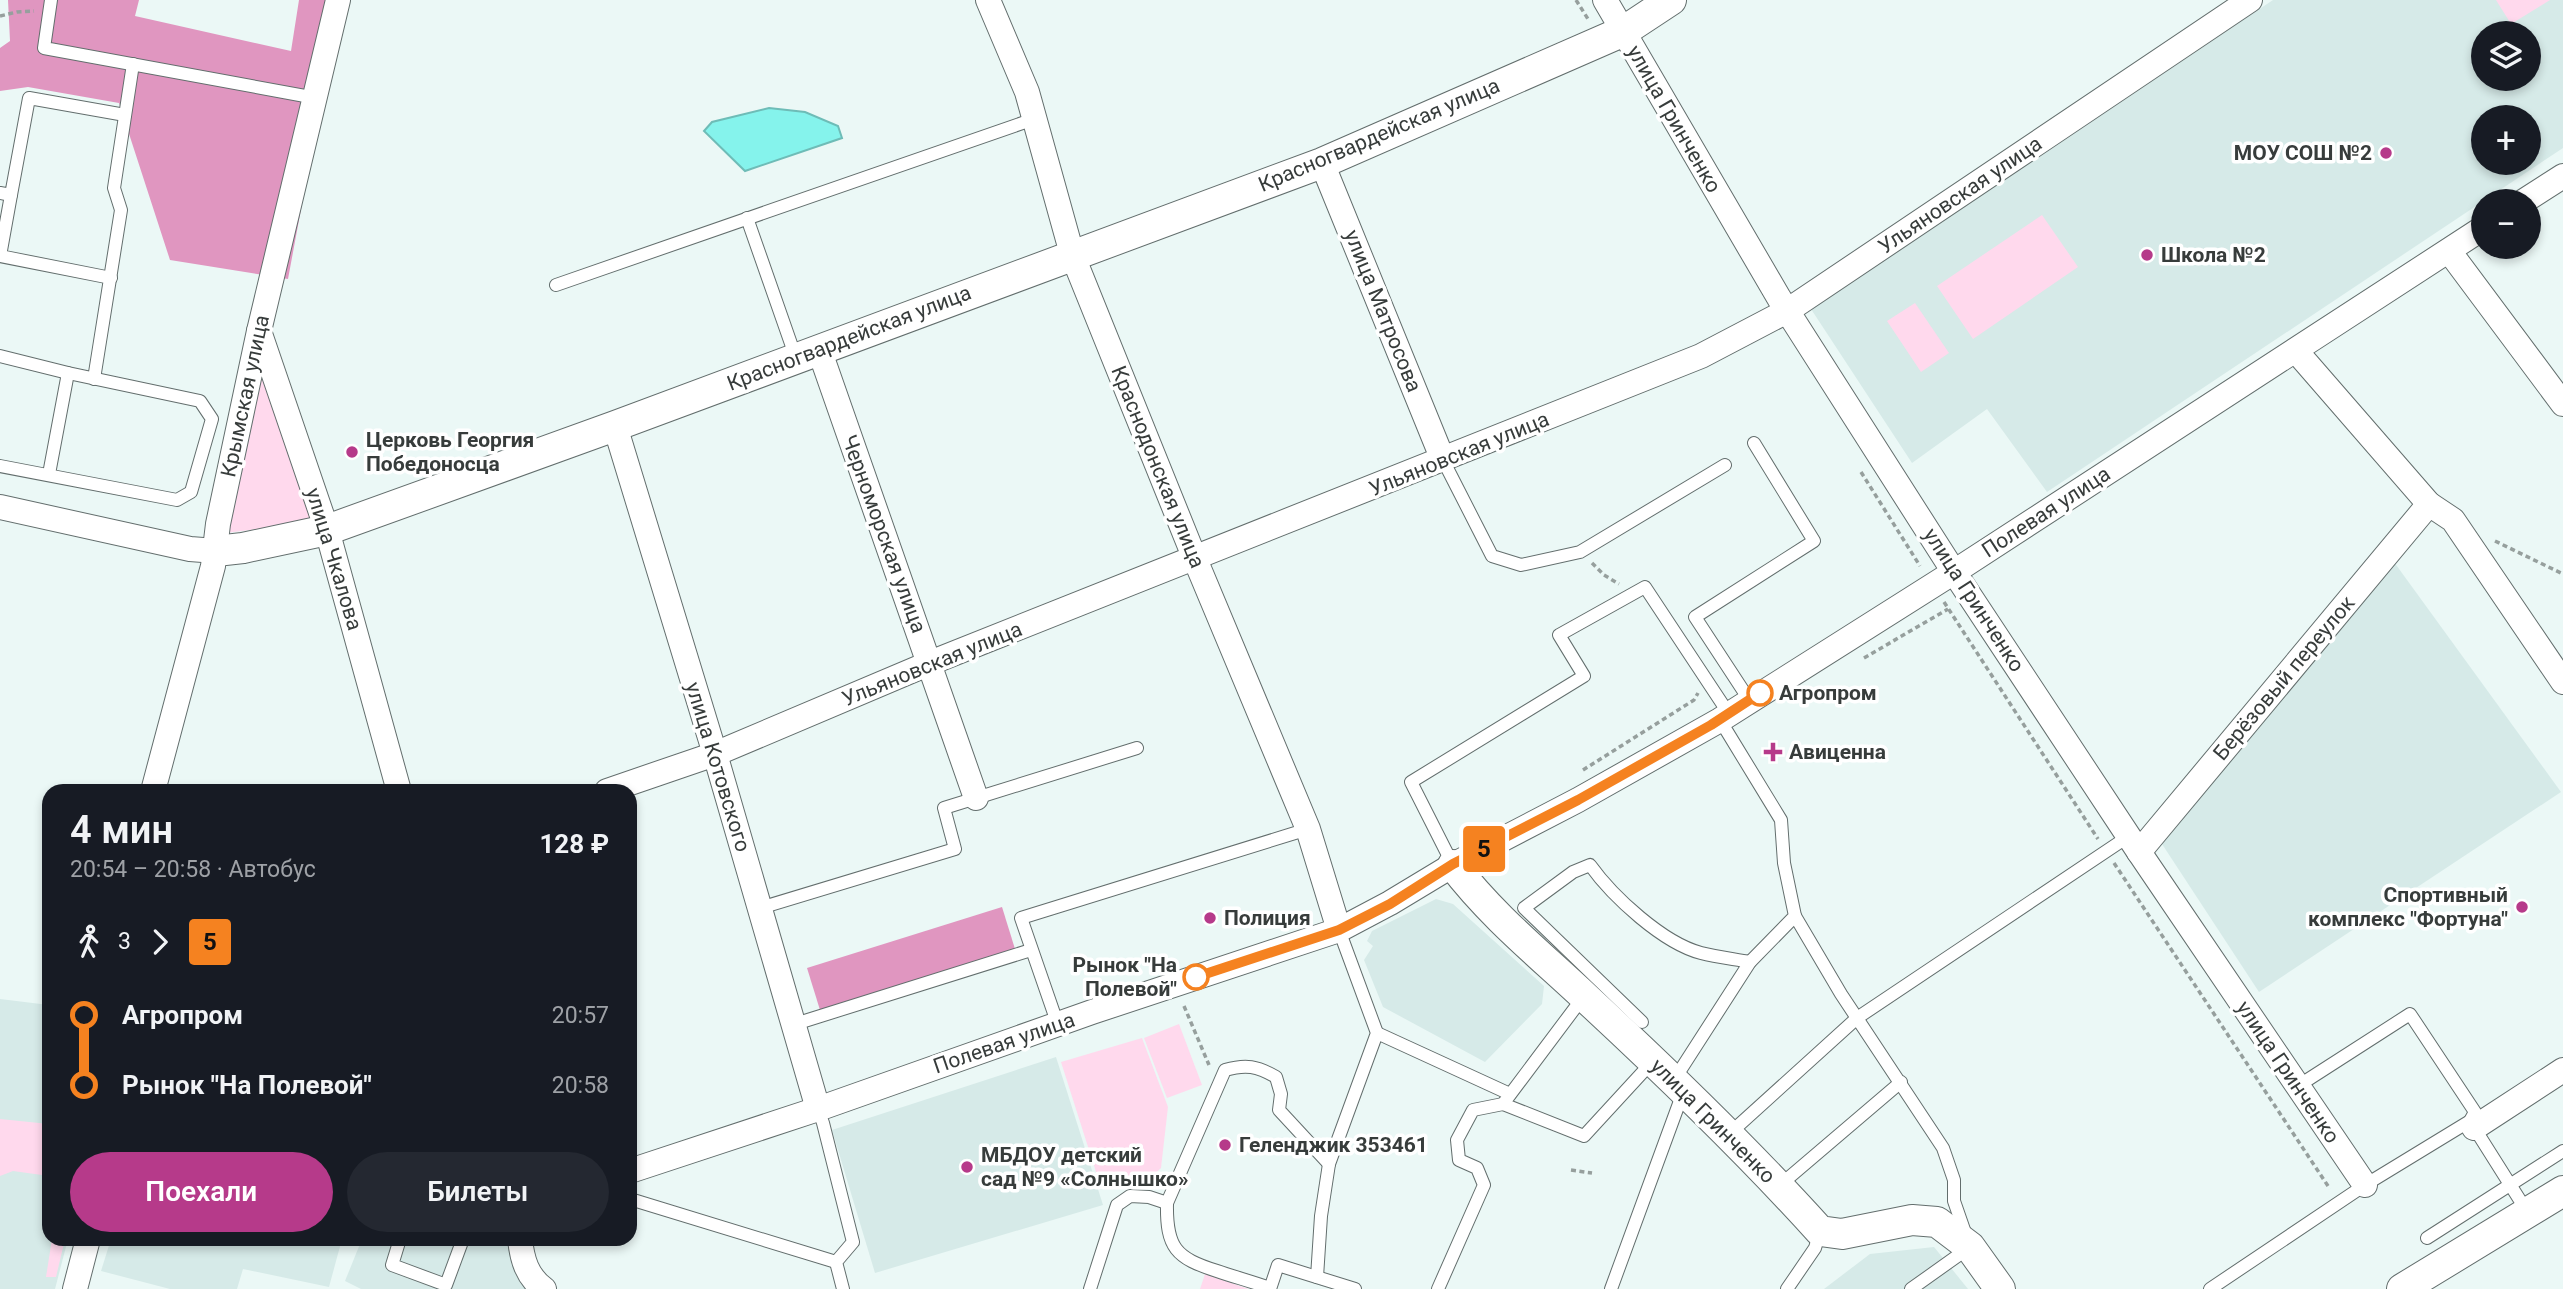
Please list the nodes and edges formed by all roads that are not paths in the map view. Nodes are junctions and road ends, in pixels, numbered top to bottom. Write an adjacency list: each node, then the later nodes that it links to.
1 (338, 0): 9 (street, Крымская улица)
2 (988, 0): 11 (street, Краснодонская улица)
3 (1605, 0): 7 (street, улица Гринченко)
4 (1671, 0): 7 (street, Красногвардейская улица)
5 (2250, 0): 22 (street, Ульяновская улица)
6 (51, 6): 8 (lane)
7 (1624, 31): 12 (street, Красногвардейская улица); 22 (street, улица Гринченко)
8 (134, 64): 9 (lane); 10 (lane)
9 (316, 98): 23 (street, Крымская улица)
10 (125, 115): 15 (lane); 20 (lane)
11 (1034, 119): 16 (lane); 19 (street, Краснодонская улица)
12 (1322, 163): 19 (street, Красногвардейская улица); 32 (street, улица Матросова)
13 (2563, 176): 14 (street)
14 (2541, 190)
15 (6, 194): 20 (lane)
16 (747, 218): 21 (lane); 25 (lane)
17 (2471, 236): 18 (street, Полевая улица)
18 (2449, 251): 24 (street, Полевая улица); 29 (street)
19 (1072, 254): 25 (street, Красногвардейская улица); 40 (street, Краснодонская улица)
20 (111, 278): 28 (lane)
21 (556, 285)
22 (1787, 311): 32 (street, Ульяновская улица); 41 (street, улица Гринченко)
23 (259, 331): 38 (street, улица Чкалова); 39 (street, Крымская улица)
24 (2296, 351): 36 (street); 41 (street, Полевая улица)
25 (807, 354): 30 (street, Красногвардейская улица); 42 (street, Черноморская улица)
26 (0, 356): 27 (lane)
27 (68, 373): 28 (lane); 35 (lane)
28 (94, 379): 35 (lane)
29 (2563, 404)
30 (615, 426): 38 (street, Красногвардейская улица); 46 (street, улица Котовского)
31 (1754, 443): 44 (lane)
32 (1443, 460): 34 (lane); 40 (street, Ульяновская улица)
33 (0, 466): 35 (lane)
34 (1725, 466)
35 (49, 474)
36 (2428, 504): 43 (street); 52 (street, Берёзовый переулок)
37 (0, 507): 39 (street, Красногвардейская улица)
38 (327, 530): 39 (street, Красногвардейская улица); 48 (street, улица Чкалова)
39 (216, 551): 47 (street, Крымская улица)
40 (1195, 559): 42 (street, Ульяновская улица); 51 (street, Краснодонская улица)
41 (1954, 572): 44 (street, Полевая улица); 52 (street, улица Гринченко)
42 (930, 663): 46 (street, Ульяновская улица); 50 (street, Черноморская улица)
43 (2563, 682)
44 (1733, 712): 53 (street, Полевая улица); 53 (lane); 56 (lane)
45 (1137, 748): 50 (lane)
46 (715, 754): 49 (street, Ульяновская улица); 54 (street, улица Котовского)
47 (155, 784)
48 (397, 784)
49 (627, 784)
50 (976, 798): 54 (lane)
51 (1308, 829): 57 (street, Краснодонская улица); 58 (lane)
52 (2134, 844): 61 (lane); 69 (street, улица Гринченко)
53 (1453, 864): 55 (street, улица Гринченко); 57 (street, Полевая улица)
54 (760, 908): 63 (street, улица Котовского)
55 (1515, 916): 59 (lane); 60 (street, улица Гринченко); 62 (lane)
56 (1795, 916): 59 (lane); 61 (lane)
57 (1339, 930): 64 (street, Полевая улица); 65 (lane)
58 (1031, 950): 63 (lane); 64 (lane)
59 (1750, 962): 67 (lane)
60 (1584, 996): 67 (street, улица Гринченко); 70 (lane)
61 (1857, 1018): 68 (lane); 73 (lane)
62 (1642, 1022)
63 (794, 1024): 71 (street, улица Котовского)
64 (1058, 1025): 71 (street, Полевая улица)
65 (1377, 1033): 70 (lane); 75 (lane)
66 (2563, 1070): 72 (street)
67 (1671, 1077): 70 (lane); 73 (street, улица Гринченко); 101 (lane)
68 (1901, 1082): 79 (lane); 90 (lane)
69 (2298, 1086): 72 (lane); 78 (street, улица Гринченко)
70 (1507, 1099): 100 (lane)
71 (818, 1109): 76 (street, Полевая улица); 91 (lane)
72 (2472, 1125): 77 (lane); 78 (lane)
73 (1728, 1135): 79 (street, улица Гринченко)
74 (2563, 1151): 77 (lane)
75 (1329, 1164): 82 (lane); 92 (lane)
76 (637, 1169)
77 (2510, 1184): 83 (lane); 85 (lane)
78 (2365, 1185): 104 (lane)
79 (1779, 1186): 84 (street, улица Гринченко)
80 (2563, 1191): 83 (street)
81 (637, 1201): 91 (lane)
82 (1167, 1203): 97 (lane); 98 (lane)
83 (2528, 1213): 105 (street)
84 (1819, 1231): 90 (street); 102 (lane)
85 (2427, 1238)
86 (86, 1246): 94 (street)
87 (398, 1246): 88 (lane)
88 (460, 1246)
89 (521, 1246): 95 (street)
90 (1970, 1247): 93 (lane); 103 (street)
91 (836, 1262): 96 (lane)
92 (1317, 1277): 98 (lane); 99 (lane)
93 (1915, 1288)
94 (75, 1289)
95 (544, 1289)
96 (843, 1289)
97 (1090, 1289)
98 (1270, 1289)
99 (1355, 1289)
100 (1438, 1289)
101 (1611, 1289)
102 (1787, 1289)
103 (2000, 1289)
104 (2210, 1289)
105 (2402, 1289)

